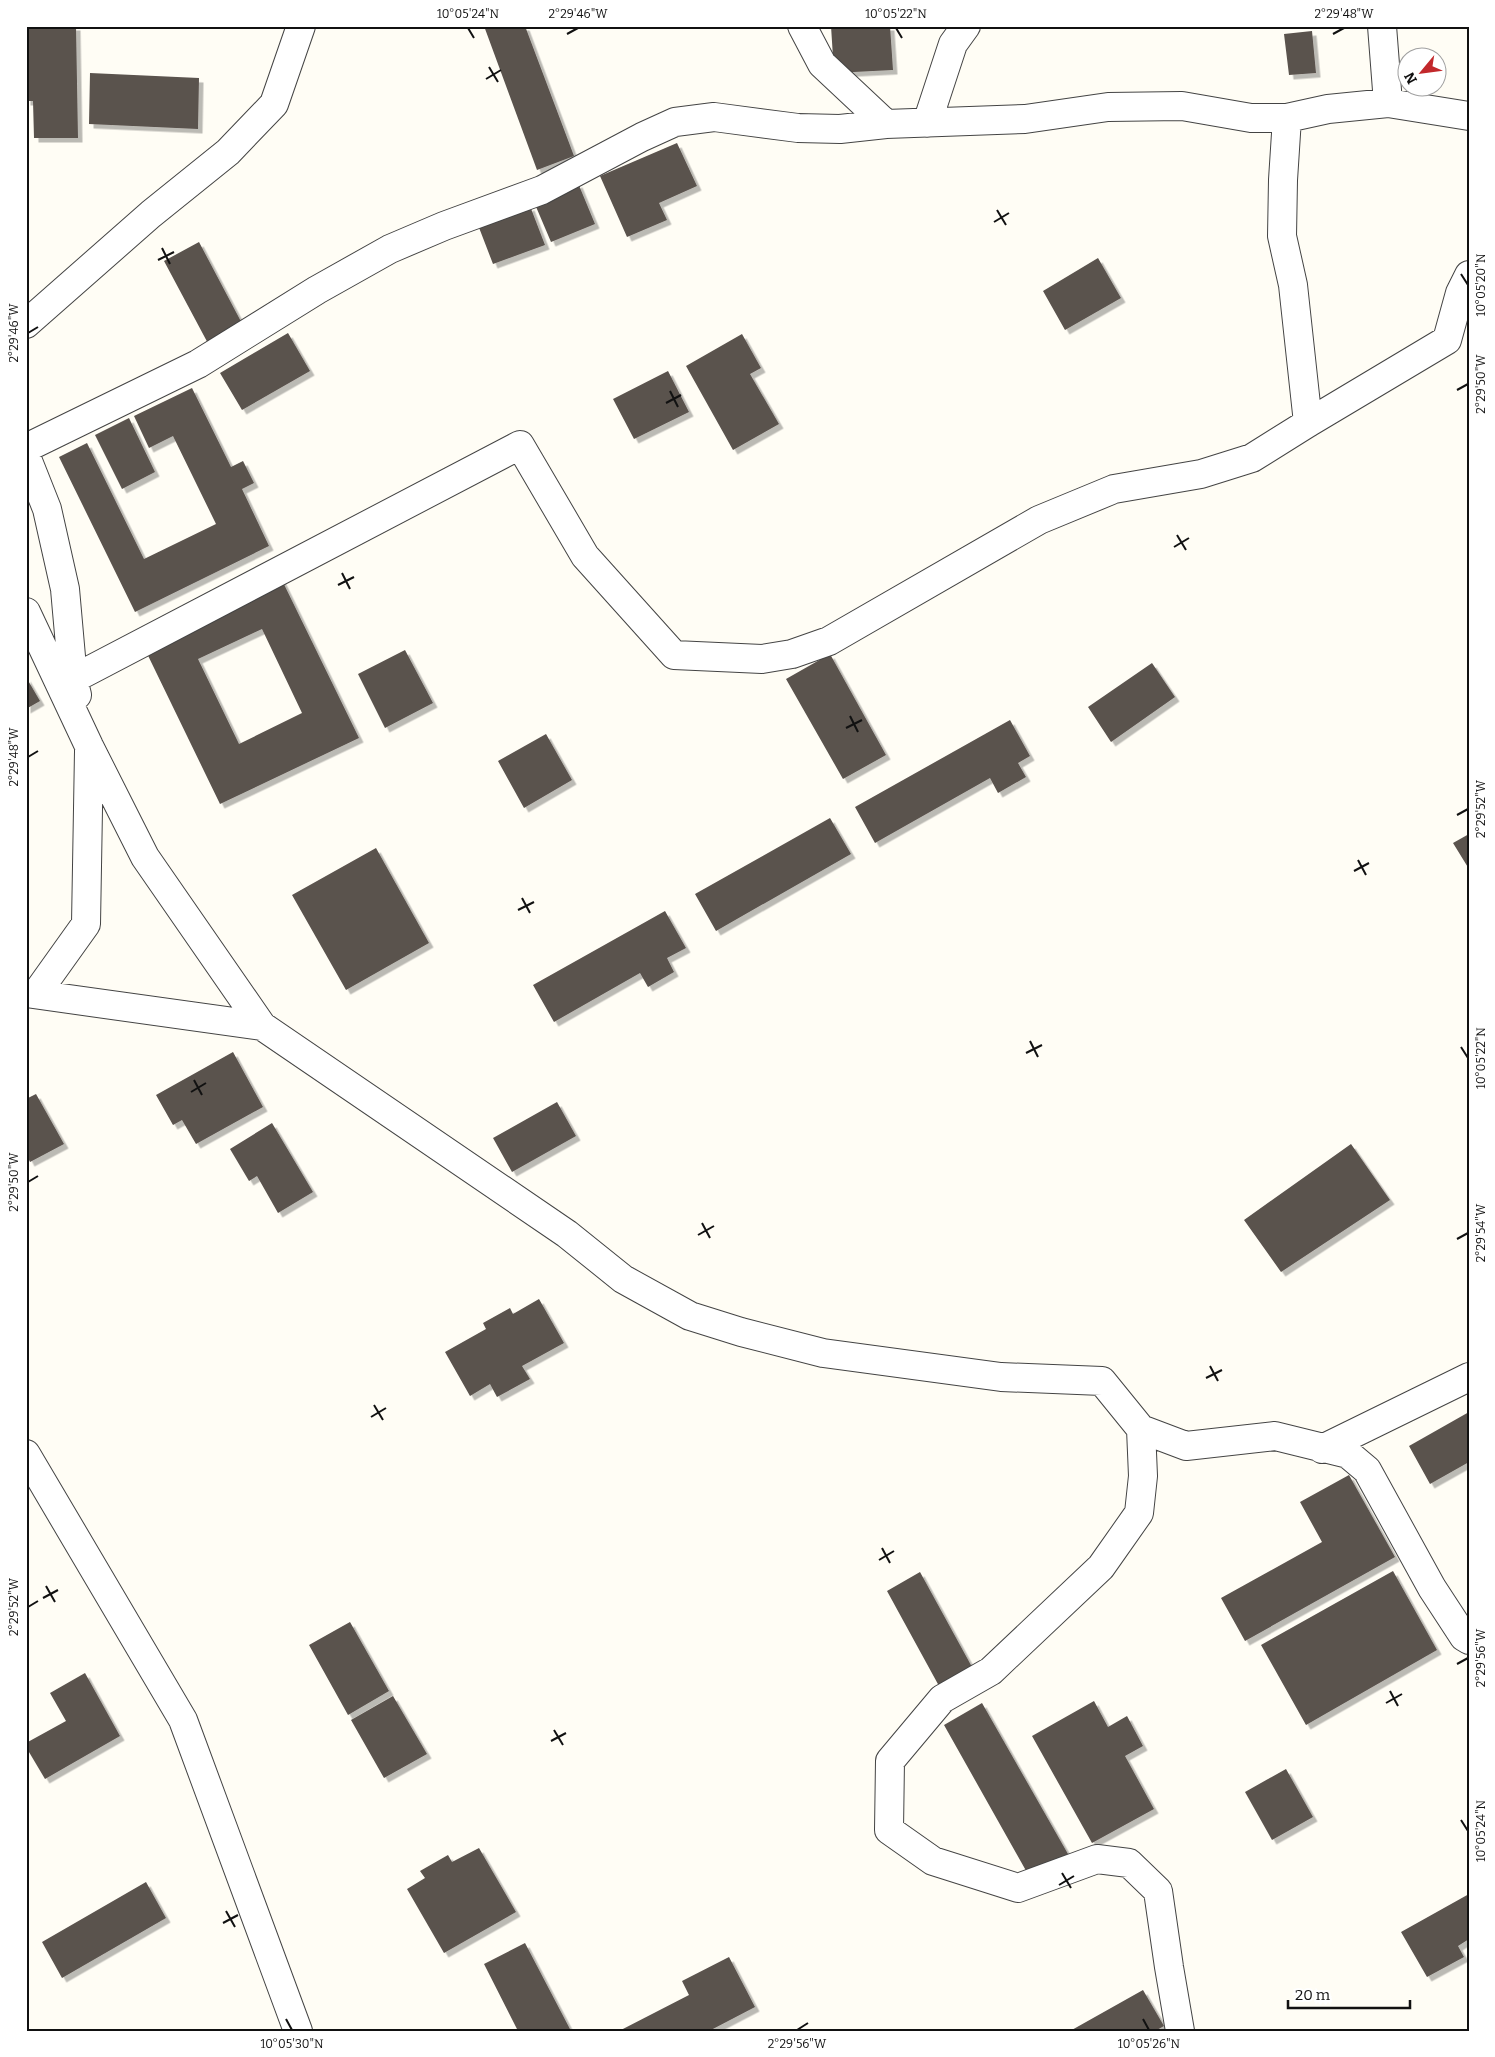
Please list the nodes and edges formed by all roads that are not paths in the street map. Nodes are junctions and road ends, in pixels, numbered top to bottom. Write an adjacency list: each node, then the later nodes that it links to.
1 (301, 26): 11 (street)
2 (802, 26): 9 (street)
3 (966, 26): 8 (street)
4 (1382, 26): 5 (street)
5 (1388, 103): 6 (street); 7 (street)
6 (1469, 116)
7 (1287, 118): 8 (street); 12 (street)
8 (927, 123): 9 (street)
9 (886, 124): 13 (street)
10 (1469, 275): 12 (street)
11 (26, 324)
12 (1308, 423): 16 (street)
13 (26, 448)
14 (26, 456): 16 (street)
15 (26, 612): 17 (street)
16 (73, 679): 17 (street)
17 (89, 746): 18 (street); 19 (street)
18 (31, 993): 19 (street)
19 (262, 1026): 21 (street)
20 (1469, 1377): 22 (street)
21 (1141, 1428): 22 (street); 26 (street)
22 (1322, 1449): 24 (street)
23 (26, 1454): 25 (street)
24 (1469, 1640)
25 (298, 2031)
26 (1180, 2031)

